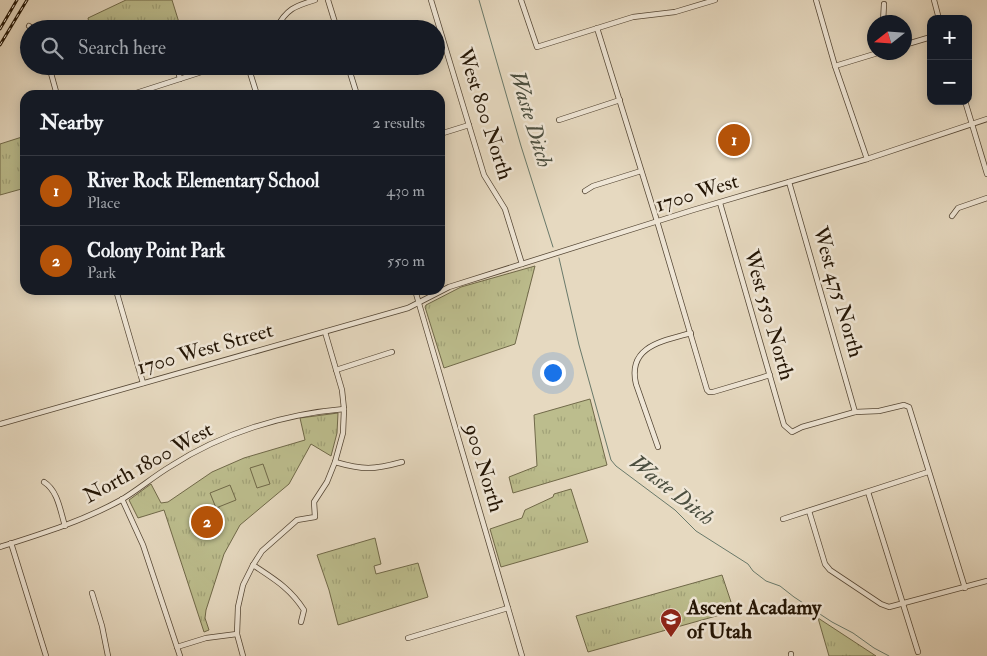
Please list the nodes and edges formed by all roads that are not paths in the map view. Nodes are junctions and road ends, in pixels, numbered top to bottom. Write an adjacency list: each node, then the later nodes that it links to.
1 (315, 0): 11 (street)
2 (328, 0): 12 (street)
3 (431, 0): 13 (street, West 800 North)
4 (522, 0): 14 (street)
5 (715, 0): 14 (street)
6 (816, 0): 19 (street)
7 (934, 0): 10 (street)
8 (884, 4): 9 (street)
9 (883, 15)
10 (939, 15)
11 (281, 20)
12 (334, 20)
13 (437, 20)
14 (597, 28): 30 (street)
15 (927, 39): 16 (street)
16 (912, 44)
17 (445, 46): 35 (street, West 800 North)
18 (867, 56): 19 (street)
19 (836, 66): 37 (street)
20 (51, 75): 26 (street)
21 (179, 75): 25 (street)
22 (192, 75): 25 (street)
23 (251, 75): 28 (street)
24 (351, 75): 29 (street)
25 (180, 79): 27 (street)
26 (56, 90)
27 (147, 90)
28 (255, 90)
29 (355, 90)
30 (620, 100): 33 (street); 38 (street)
31 (966, 105): 34 (street)
32 (987, 119): 34 (street, 1700 West)
33 (560, 120)
34 (972, 124): 37 (street, 1700 West); 39 (street)
35 (469, 125): 36 (street); 46 (street, West 800 North)
36 (445, 132)
37 (867, 159): 40 (street, 1700 West)
38 (642, 171): 41 (street); 45 (street)
39 (987, 174)
40 (789, 182): 43 (street, 1700 West); 59 (street, West 475 North)
41 (585, 191)
42 (987, 198): 44 (street)
43 (720, 203): 45 (street, 1700 West); 56 (street, West 550 North)
44 (952, 216)
45 (657, 221): 46 (street, 1700 West); 53 (street)
46 (522, 264): 47 (street, 1700 West)
47 (445, 289)
48 (117, 295): 57 (street)
49 (417, 295): 51 (street, 900 North)
50 (431, 295): 51 (street, 1700 West)
51 (419, 303): 52 (street, 1700 West Street); 78 (street, 900 North)
52 (325, 332): 55 (street); 57 (street, 1700 West Street)
53 (690, 333): 56 (street); 61 (street)
54 (392, 352): 55 (street)
55 (336, 370): 58 (street)
56 (770, 375): 59 (street, West 550 North)
57 (143, 383): 60 (street, 1700 West Street)
58 (344, 409): 62 (street); 67 (street, North 1800 West)
59 (855, 412): 64 (street)
60 (0, 424)
61 (658, 447)
62 (335, 462): 63 (street); 73 (street)
63 (402, 462)
64 (928, 472): 66 (street); 75 (street)
65 (44, 482): 70 (street)
66 (868, 492): 68 (street); 77 (street)
67 (122, 499): 70 (street, North 1800 West); 82 (street)
68 (809, 512): 69 (street); 77 (street)
69 (783, 519)
70 (65, 526): 71 (street, North 1800 West)
71 (11, 543): 72 (street, North 1800 West); 84 (street)
72 (0, 547)
73 (253, 566): 79 (street); 80 (street)
74 (987, 581): 75 (street)
75 (964, 588): 77 (street)
76 (92, 594): 85 (street)
77 (904, 604): 83 (street)
78 (508, 608): 81 (street); 88 (street, 900 North)
79 (301, 622)
80 (237, 634): 82 (street); 87 (street)
81 (408, 638)
82 (177, 648): 86 (street)
83 (918, 652)
84 (46, 656)
85 (108, 656)
86 (180, 656)
87 (243, 656)
88 (522, 656)

